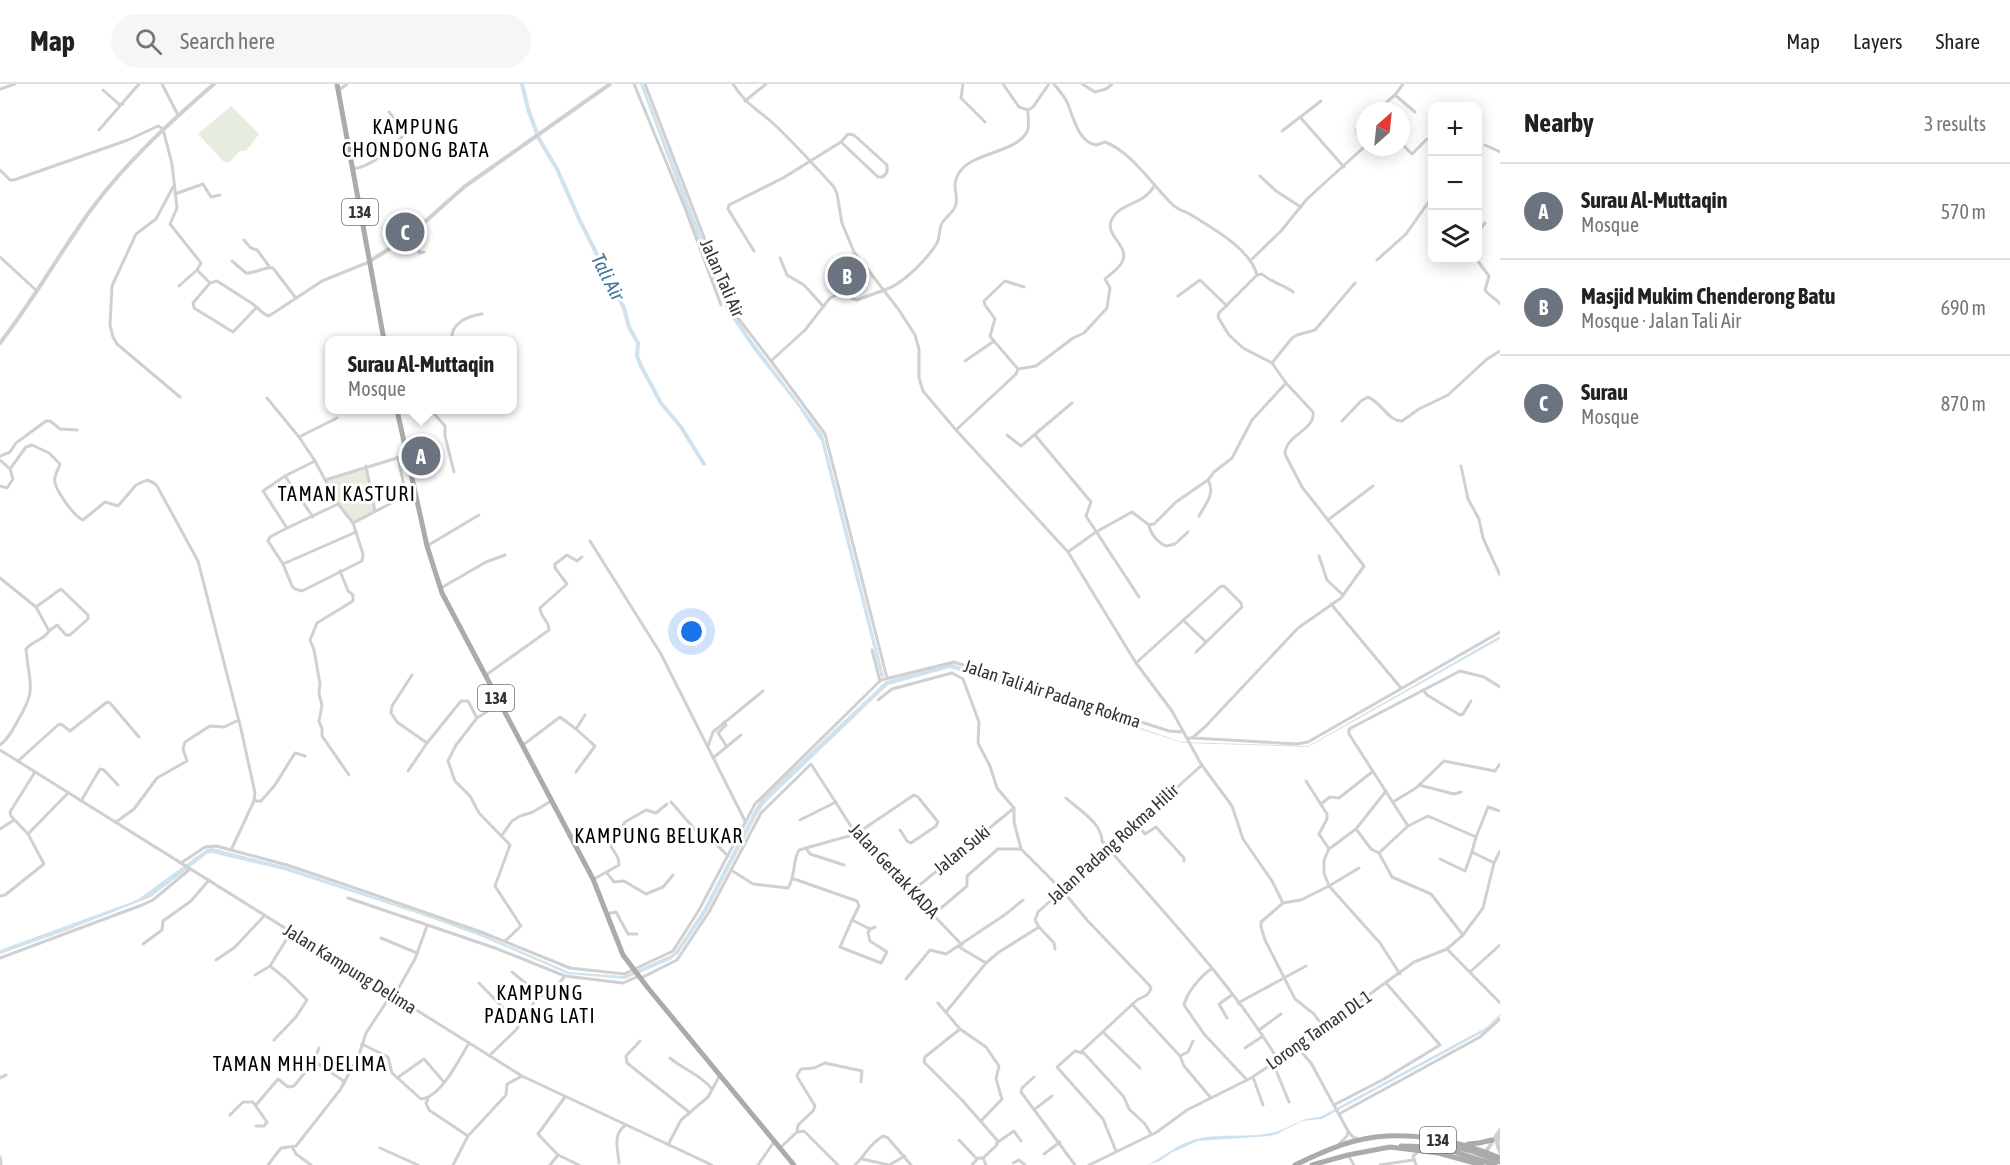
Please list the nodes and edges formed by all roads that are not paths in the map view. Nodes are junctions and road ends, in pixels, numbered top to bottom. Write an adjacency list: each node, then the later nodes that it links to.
1 (15, 84): 19 (street)
2 (139, 84): 26 (street)
3 (162, 84): 30 (street)
4 (214, 84): 30 (street)
5 (337, 84): 21 (main road, 134)
6 (347, 84): 21 (street)
7 (610, 84): 55 (street)
8 (634, 84): 79 (street, Jalan Tali Air)
9 (645, 84): 89 (street, Jalan Tali Air)
10 (733, 84): 23 (street)
11 (766, 84): 23 (street)
12 (963, 84): 32 (street)
13 (1003, 84): 27 (street)
14 (1049, 84): 27 (street)
15 (1054, 84): 48 (street)
16 (1082, 84): 17 (street)
17 (1112, 84)
18 (1403, 84): 22 (street)
19 (0, 89)
20 (103, 90): 26 (street)
21 (338, 91): 44 (main road, 134)
22 (1395, 95): 25 (street); 29 (street)
23 (745, 101): 42 (street)
24 (1321, 102): 31 (street)
25 (1387, 102)
26 (123, 104): 34 (street)
27 (1028, 110): 73 (street)
28 (389, 112): 44 (street)
29 (1415, 112)
30 (178, 115): 33 (street)
31 (1300, 117): 35 (street); 43 (street)
32 (985, 122)
33 (163, 129): 45 (street); 47 (street); 74 (street)
34 (99, 130)
35 (1282, 131)
36 (1427, 139): 39 (street)
37 (841, 142): 37 (street); 42 (street)
38 (1485, 145): 40 (street)
39 (1410, 152)
40 (1500, 152)
41 (1356, 155): 43 (street)
42 (811, 161): 57 (street); 73 (street)
43 (1344, 166): 52 (street)
44 (352, 169): 64 (main road, 134)
45 (0, 170)
46 (1260, 176): 52 (street)
47 (174, 185): 49 (street); 94 (street)
48 (1155, 185): 63 (street); 92 (street)
49 (175, 194): 50 (street); 67 (street)
50 (220, 195)
51 (1428, 203): 61 (street)
52 (1301, 207): 63 (street)
53 (1485, 223): 54 (street)
54 (1482, 227)
55 (408, 237): 58 (street); 64 (street)
56 (244, 240): 66 (street)
57 (754, 250)
58 (424, 252)
59 (0, 257): 74 (street)
60 (780, 258): 80 (street)
61 (1377, 260)
62 (232, 261): 66 (street)
63 (1250, 261): 68 (street)
64 (369, 262): 77 (street); 84 (main road, 134)
65 (1480, 264): 78 (street)
66 (270, 267): 77 (street)
67 (197, 270): 69 (street); 71 (street)
68 (1257, 275): 75 (street); 81 (street)
69 (210, 283): 82 (street); 82 (street)
70 (1355, 283): 91 (street)
71 (179, 286)
72 (1024, 287): 86 (street)
73 (882, 290): 80 (street); 102 (street)
74 (37, 291): 87 (street)
75 (1293, 292)
76 (1178, 296): 81 (street)
77 (295, 297): 82 (street)
78 (1500, 304)
79 (721, 305)
80 (823, 306): 89 (street)
81 (1227, 306): 91 (street)
82 (257, 307)
83 (482, 314): 85 (street)
84 (383, 336)
85 (452, 336)
86 (994, 341): 90 (street); 92 (street)
87 (0, 343)
88 (1500, 351): 100 (street)
89 (771, 361): 157 (street, Jalan Tali Air)
90 (965, 361)
91 (1272, 363): 93 (street)
92 (1018, 369): 102 (street)
93 (1286, 383): 116 (street); 124 (street)
94 (180, 397)
95 (267, 398): 105 (street)
96 (1072, 403): 104 (street)
97 (399, 414): 106 (main road, 134)
98 (436, 414): 113 (street)
99 (338, 418): 105 (street)
100 (1342, 421)
101 (77, 430): 108 (street)
102 (956, 430): 133 (street)
103 (1007, 435): 104 (street)
104 (1035, 435): 129 (street)
105 (299, 437): 109 (street)
106 (407, 455): 107 (street); 132 (main road, 134)
107 (398, 457): 110 (street); 120 (street)
108 (0, 458): 112 (street)
109 (315, 461): 114 (street); 115 (street)
110 (366, 466): 115 (street); 120 (street)
111 (1461, 466): 139 (street)
112 (10, 469): 117 (street); 168 (street)
113 (454, 472)
114 (285, 476): 123 (street); 127 (street)
115 (324, 480): 119 (street)
116 (1208, 480): 122 (street); 126 (street)
117 (0, 486)
118 (1373, 486): 124 (street)
119 (338, 504): 123 (street); 125 (street)
120 (375, 511): 125 (street)
121 (478, 515): 132 (street)
122 (1199, 516)
123 (313, 517): 127 (street)
124 (1328, 520): 142 (street)
125 (354, 522): 128 (street)
126 (1149, 525): 129 (street); 130 (street)
127 (287, 528): 137 (street)
128 (356, 532): 137 (street); 138 (street)
129 (1096, 532): 133 (street); 143 (street)
130 (1188, 532)
131 (590, 541): 179 (street)
132 (427, 546): 141 (main road, 134)
133 (1068, 552): 153 (street)
134 (505, 555): 141 (street)
135 (1319, 556): 142 (street)
136 (582, 557): 156 (street)
137 (283, 564): 138 (street)
138 (340, 571): 190 (street)
139 (1500, 576)
140 (0, 578): 145 (street)
141 (441, 588): 156 (main road, 134)
142 (1343, 595): 144 (street)
143 (1139, 597)
144 (1331, 604): 160 (street); 174 (street)
145 (36, 607): 147 (street); 147 (street)
146 (1183, 620): 149 (street); 149 (street); 153 (street)
147 (49, 631): 176 (street)
148 (1500, 632): 160 (street)
149 (1206, 642): 151 (street)
150 (872, 650): 158 (street)
151 (1196, 652)
152 (954, 663): 154 (street); 157 (street, Jalan Tali Air Padang Rokma); 171 (street, Jalan Tali Air Padang Rokma)
153 (1136, 663): 171 (street)
154 (952, 673): 163 (street); 204 (street)
155 (412, 675): 175 (street)
156 (485, 676): 165 (main road, 134)
157 (887, 678): 158 (street, Jalan Tali Air Padang Rokma)
158 (880, 680): 209 (street)
159 (1500, 687): 161 (street)
160 (1401, 688): 174 (street)
161 (1423, 690): 164 (street); 189 (street)
162 (762, 691): 169 (street)
163 (878, 700)
164 (1472, 701)
165 (500, 704): 167 (street); 177 (main road, 134)
166 (585, 714): 170 (street)
167 (477, 718): 175 (street); 217 (street)
168 (239, 720): 199 (street); 208 (street)
169 (724, 722): 178 (street); 179 (street)
170 (576, 729): 177 (street); 188 (street)
171 (1183, 732): 174 (street)
172 (741, 735): 178 (street)
173 (139, 737): 183 (street)
174 (1188, 738): 185 (street)
175 (427, 743): 186 (street)
176 (0, 745)
177 (521, 746): 200 (main road, 134)
178 (727, 747): 182 (street)
179 (708, 748): 182 (street)
180 (0, 750): 183 (street, Jalan Kampung Delima)
181 (305, 756): 199 (street)
182 (713, 758): 209 (street)
183 (18, 761): 187 (street, Jalan Kampung Delima)
184 (1500, 764): 193 (street)
185 (1202, 765): 210 (street, Jalan Padang Rokma Hilir); 247 (street)
186 (408, 771)
187 (35, 772): 196 (street, Jalan Kampung Delima); 206 (street)
188 (576, 772)
189 (1372, 772): 194 (street); 203 (street)
190 (349, 775)
191 (1306, 781): 203 (street)
192 (118, 785): 198 (street)
193 (1419, 785): 195 (street); 202 (street)
194 (1386, 791): 202 (street); 214 (street)
195 (1461, 792)
196 (68, 793): 198 (street, Jalan Kampung Delima); 215 (street)
197 (1066, 798): 223 (street)
198 (81, 801): 208 (street, Jalan Kampung Delima)
199 (254, 801): 222 (street)
200 (551, 801): 217 (street); 238 (main road, 134)
201 (836, 802): 207 (street); 216 (street, Jalan Gertak KADA); 235 (street, Jalan Gertak KADA)
202 (1393, 802): 211 (street)
203 (1321, 803): 221 (street)
204 (1014, 808): 220 (street); 243 (street, Jalan Suki)
205 (1500, 811): 218 (street)
206 (14, 820): 212 (street); 215 (street)
207 (800, 820)
208 (116, 822): 230 (street, Jalan Kampung Delima)
209 (746, 823): 227 (street)
210 (1136, 824): 223 (street, Jalan Padang Rokma Hilir); 229 (street)
211 (1408, 826): 218 (street); 226 (street)
212 (0, 829)
213 (900, 830): 216 (street)
214 (1356, 830): 221 (street); 226 (street)
215 (28, 834): 244 (street)
216 (856, 834): 219 (street); 243 (street, Jalan Gertak KADA)
217 (501, 835): 260 (street)
218 (1476, 837): 225 (street)
219 (806, 848): 232 (street); 239 (street)
220 (1021, 849): 242 (street); 249 (street)
221 (1329, 849): 241 (street)
222 (231, 850): 230 (street); 260 (street)
223 (1110, 850): 242 (street, Jalan Padang Rokma Hilir); 272 (street)
224 (1500, 851): 231 (street, Lorong Taman DL 1)
225 (1472, 852): 228 (street); 231 (street)
226 (1379, 853): 258 (street)
227 (728, 856): 236 (street); 277 (street)
228 (1440, 859)
229 (1184, 861)
230 (182, 863): 234 (street, Jalan Kampung Delima)
231 (1494, 863): 258 (street, Lorong Taman DL 1)
232 (844, 866)
233 (1359, 868): 241 (street)
234 (190, 869): 240 (street, Jalan Kampung Delima); 267 (street)
235 (731, 870): 239 (street); 277 (street)
236 (607, 873): 237 (street); 238 (street)
237 (673, 875)
238 (593, 879): 248 (main road, 134)
239 (794, 879): 251 (street)
240 (209, 880): 250 (street, Jalan Kampung Delima); 261 (street)
241 (1329, 886): 247 (street); 275 (street)
242 (1062, 890): 254 (street, Jalan Padang Rokma Hilir); 289 (street)
243 (911, 892): 249 (street, Jalan Gertak KADA)
244 (0, 896)
245 (348, 898): 252 (street)
246 (1023, 900): 263 (street)
247 (1283, 903): 279 (street)
248 (606, 914): 253 (street); 255 (main road, 134)
249 (934, 914): 263 (street, Jalan Gertak KADA)
250 (265, 915): 256 (street, Jalan Kampung Delima); 268 (street)
251 (852, 920): 251 (street)
252 (427, 926): 266 (street); 278 (street)
253 (624, 926): 255 (street); 257 (street)
254 (1039, 927): 264 (street); 269 (street)
255 (613, 931): 277 (main road, 134)
256 (291, 932): 270 (street); 285 (street, Jalan Kampung Delima)
257 (637, 934)
258 (1463, 935): 265 (street, Lorong Taman DL 1)
259 (381, 938): 266 (street)
260 (505, 941): 277 (street)
261 (143, 944)
262 (1500, 945): 274 (street)
263 (961, 946): 269 (street, Jalan Gertak KADA); 280 (street)
264 (1055, 949)
265 (1447, 949): 274 (street); 275 (street, Lorong Taman DL 1)
266 (417, 953): 285 (street)
267 (0, 958)
268 (216, 960)
269 (987, 963): 290 (street)
270 (270, 966): 276 (street); 300 (street)
271 (1306, 966): 279 (street)
272 (1211, 969): 284 (street); 322 (street)
273 (512, 972): 283 (street)
274 (1470, 972): 288 (street)
275 (1400, 974): 282 (street, Lorong Taman DL 1)
276 (255, 975)
277 (638, 975): 278 (street); 317 (main road, 134)
278 (565, 976): 283 (street)
279 (1285, 977): 287 (street); 295 (street)
280 (906, 979)
281 (478, 983): 294 (street)
282 (1387, 984): 295 (street, Lorong Taman DL 1); 334 (street)
283 (540, 995): 294 (street)
284 (1232, 995): 287 (street); 292 (street)
285 (393, 996): 303 (street, Jalan Kampung Delima); 304 (street)
286 (938, 1003): 290 (street)
287 (1238, 1003): 297 (street)
288 (1500, 1003)
289 (1132, 1004): 298 (street); 310 (street)
290 (946, 1012): 296 (street)
291 (1281, 1014): 297 (street)
292 (1227, 1018)
293 (1500, 1019): 337 (street)
294 (521, 1023): 309 (street)
295 (1324, 1028): 305 (street, Lorong Taman DL 1)
296 (960, 1029): 339 (street); 339 (street)
297 (1259, 1030): 299 (street)
298 (1103, 1032): 308 (street); 314 (street)
299 (1263, 1036): 307 (street); 313 (street)
300 (274, 1040)
301 (640, 1041): 336 (street)
302 (1193, 1041): 310 (street)
303 (469, 1043): 309 (street, Jalan Kampung Delima); 324 (street)
304 (362, 1044): 321 (street); 323 (street)
305 (1297, 1047): 313 (street, Lorong Taman DL 1); 334 (street)
306 (319, 1048): 312 (street)
307 (1245, 1048)
308 (1082, 1053): 345 (street); 361 (street)
309 (489, 1056): 316 (street, Jalan Kampung Delima)
310 (1180, 1056): 330 (street)
311 (670, 1058): 326 (street)
312 (314, 1061): 323 (street); 332 (street)
313 (1275, 1061): 319 (street, Lorong Taman DL 1); 331 (street)
314 (1140, 1068)
315 (6, 1075): 320 (street)
316 (522, 1076): 328 (street, Jalan Kampung Delima); 346 (street)
317 (720, 1076): 326 (street); 350 (main road, 134)
318 (1034, 1077): 335 (street)
319 (1253, 1077): 322 (street, Lorong Taman DL 1); 333 (street)
320 (0, 1078)
321 (397, 1078): 324 (street); 329 (street)
322 (1247, 1080): 330 (street, Lorong Taman DL 1)
323 (345, 1082): 356 (street)
324 (445, 1082): 329 (street)
325 (861, 1082): 343 (street)
326 (712, 1089): 336 (street)
327 (1052, 1096): 335 (street)
328 (565, 1097): 340 (street, Jalan Kampung Delima); 366 (street)
329 (428, 1098): 346 (street)
330 (1210, 1098): 345 (street, Lorong Taman DL 1)
331 (1289, 1102)
332 (256, 1105): 338 (street); 341 (street)
333 (1263, 1105)
334 (1335, 1106): 337 (street)
335 (1035, 1109): 353 (street)
336 (689, 1112): 354 (street)
337 (1339, 1113): 342 (street)
338 (230, 1115)
339 (981, 1121): 352 (street)
340 (626, 1125): 354 (street, Jalan Kampung Delima); 375 (street)
341 (256, 1126)
342 (1348, 1131): 347 (street); 355 (street)
343 (798, 1132): 359 (street); 388 (street)
344 (1500, 1132): 349 (street); 364 (street)
345 (1151, 1134): 361 (street, Lorong Taman DL 1)
346 (468, 1136): 382 (street)
347 (1362, 1139): 355 (main road, 134); 360 (main road, 134)
348 (959, 1140): 372 (street)
349 (1492, 1140): 360 (main road); 363 (street)
350 (775, 1141): 359 (main road, 134); 386 (street)
351 (1021, 1141): 352 (street)
352 (998, 1142): 370 (street)
353 (1060, 1142): 365 (street); 394 (street)
354 (668, 1144): 385 (street, Jalan Kampung Delima)
355 (1337, 1146): 396 (main road, 134)
356 (292, 1147): 379 (street); 380 (street)
357 (1390, 1147): 360 (main road, 134); 362 (main road, 134); 367 (main road, 134)
358 (380, 1148): 381 (street)
359 (780, 1148): 387 (main road, 134)
360 (1460, 1148): 363 (main road, 134); 374 (main road, 134); 402 (main road, 134)
361 (1116, 1151): 395 (street, Lorong Taman DL 1)
362 (1420, 1151): 373 (street); 401 (main road, 134)
363 (1485, 1151): 374 (main road, 134); 401 (street)
364 (1500, 1152)
365 (1044, 1154)
366 (558, 1155): 383 (street); 384 (street)
367 (1348, 1155): 397 (main road, 134); 398 (street)
368 (905, 1156): 371 (street); 371 (street); 390 (street)
369 (0, 1157): 378 (street)
370 (983, 1158): 372 (street); 392 (street)
371 (862, 1159): 389 (street)
372 (977, 1160): 391 (street)
373 (1413, 1160): 377 (street); 400 (street)
374 (1500, 1160)
375 (619, 1163)
376 (1013, 1163): 393 (street)
377 (1408, 1163): 399 (street)
378 (2, 1165)
379 (268, 1165)
380 (311, 1165)
381 (418, 1165)
382 (453, 1165)
383 (550, 1165)
384 (579, 1165)
385 (712, 1165)
386 (758, 1165)
387 (794, 1165)
388 (838, 1165)
389 (855, 1165)
390 (911, 1165)
391 (972, 1165)
392 (986, 1165)
393 (1025, 1165)
394 (1075, 1165)
395 (1089, 1165)
396 (1295, 1165)
397 (1312, 1165)
398 (1354, 1165)
399 (1380, 1165)
400 (1416, 1165)
401 (1484, 1165)
402 (1495, 1165)

